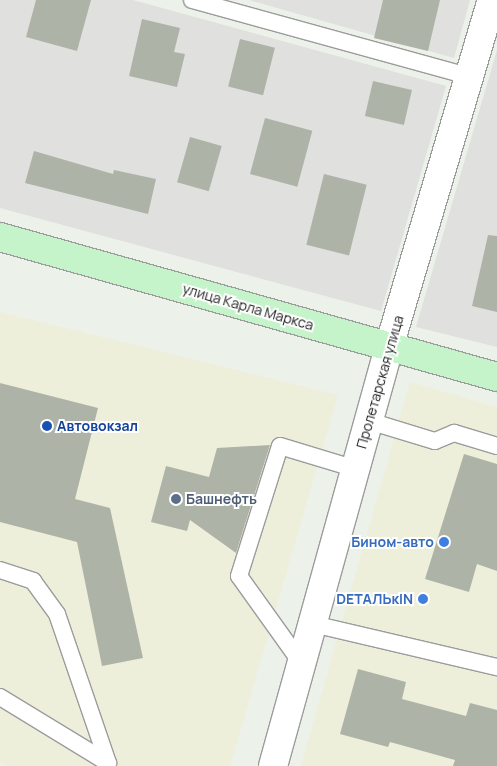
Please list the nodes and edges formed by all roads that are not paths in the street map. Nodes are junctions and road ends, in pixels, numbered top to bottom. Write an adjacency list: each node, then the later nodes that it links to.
1 (192, 0): 3 (lane)
2 (492, 0): 4 (street, Пролетарская улица)
3 (229, 5): 4 (lane)
4 (471, 77): 6 (street, Пролетарская улица)
5 (0, 237): 6 (main road, улица Карла Маркса)
6 (389, 347): 7 (main road, улица Карла Маркса); 8 (street, Пролетарская улица)
7 (497, 377)
8 (369, 421): 9 (lane); 10 (street, Пролетарская улица)
9 (497, 446)
10 (356, 469): 12 (street, Пролетарская улица); 13 (lane)
11 (0, 570): 16 (lane)
12 (313, 624): 13 (street, Пролетарская улица); 14 (lane)
13 (302, 664): 17 (street, Пролетарская улица)
14 (497, 666)
15 (0, 697): 16 (lane)
16 (107, 765)
17 (274, 766)

